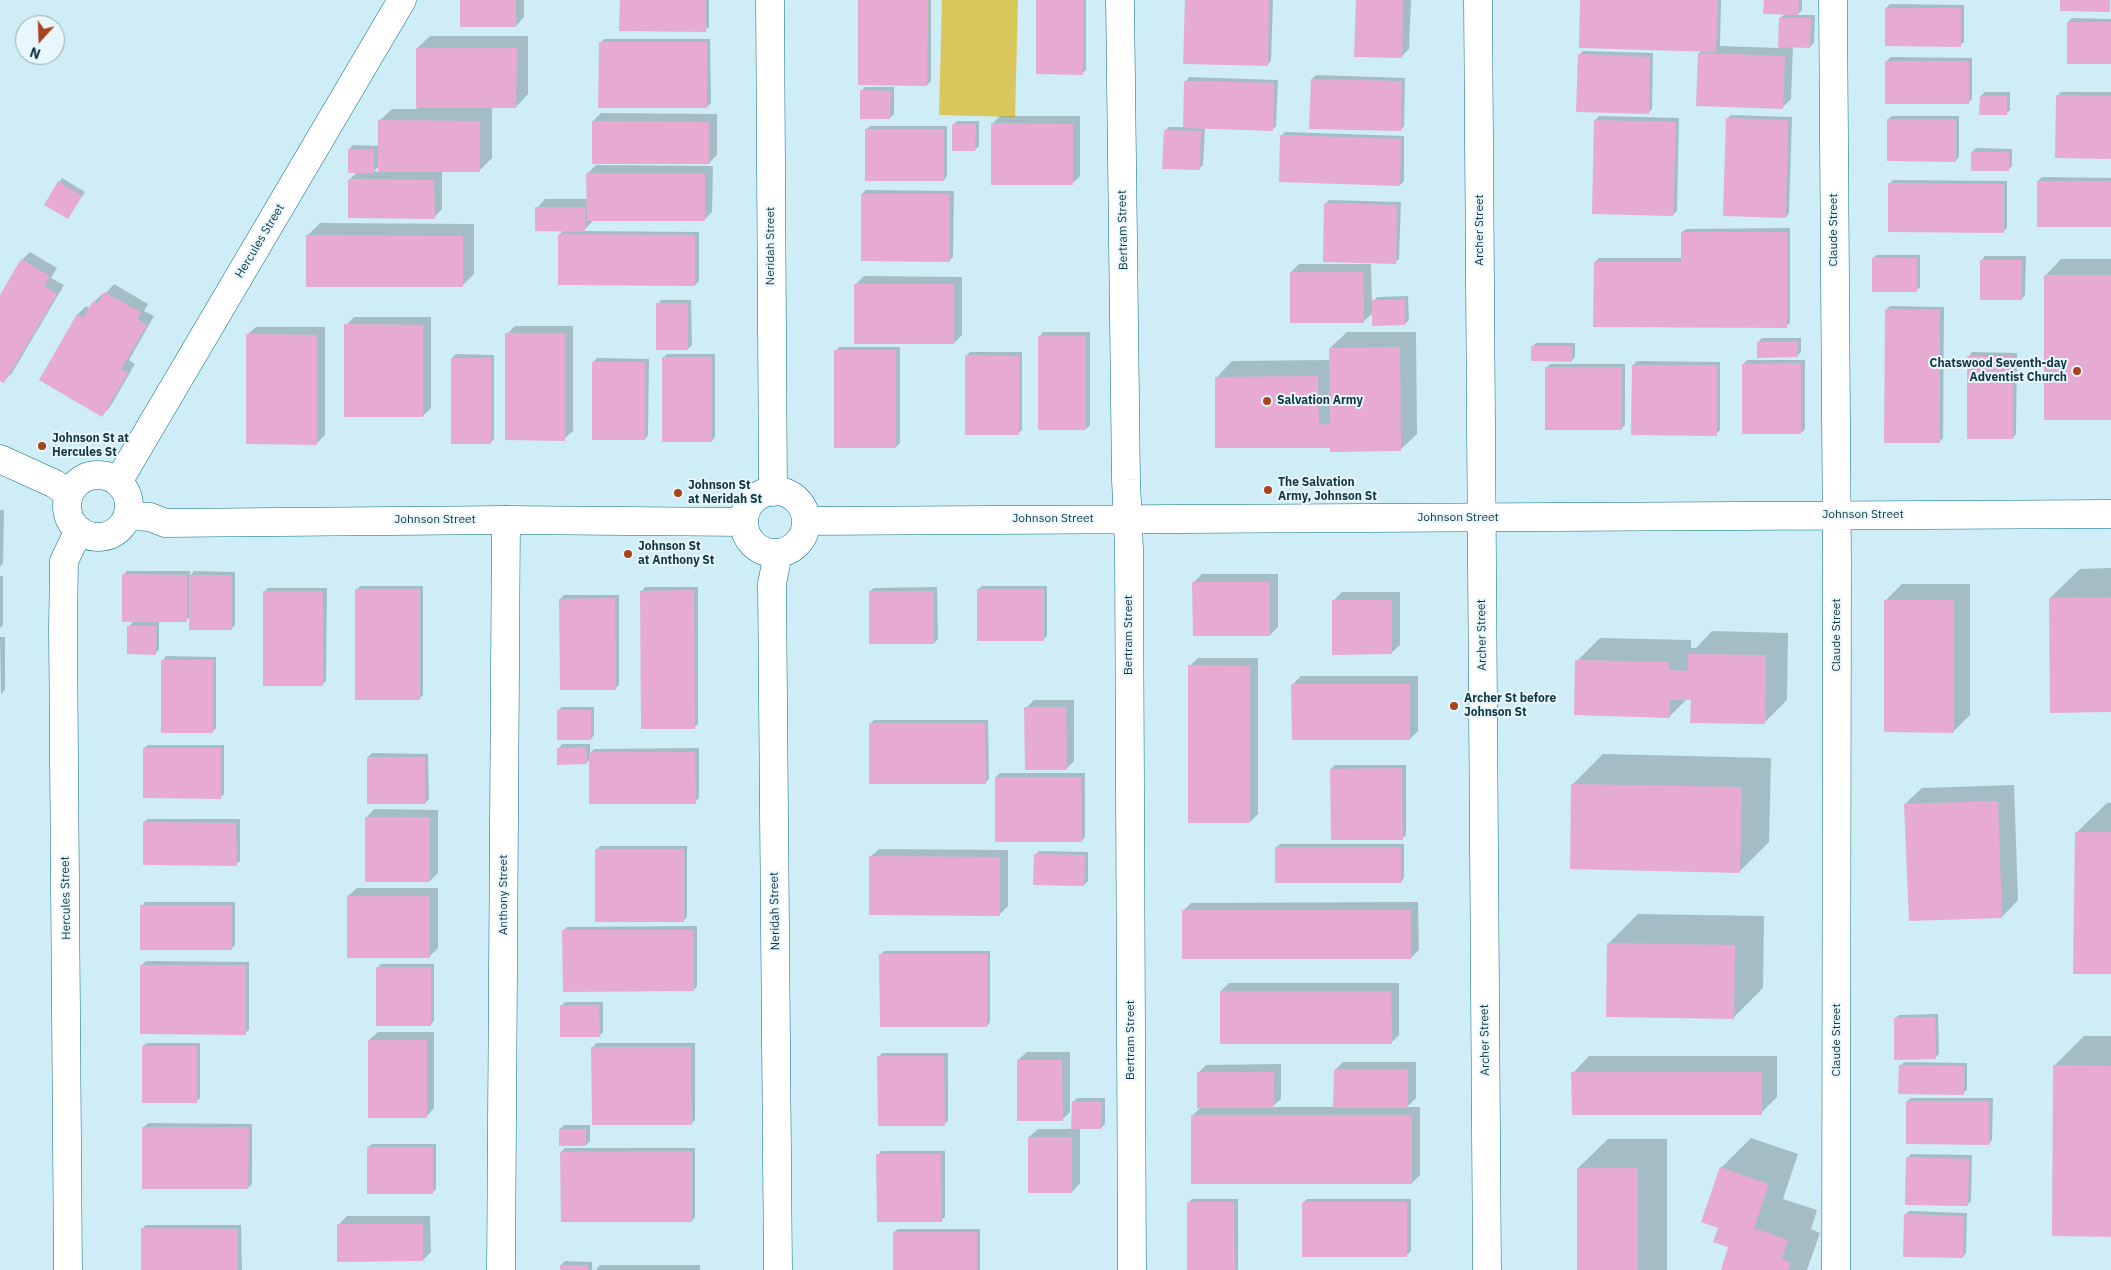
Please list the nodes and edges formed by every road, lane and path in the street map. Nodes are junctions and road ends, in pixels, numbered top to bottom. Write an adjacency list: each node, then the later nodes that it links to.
1 (402, 0): 7 (street, Hercules Street)
2 (770, 0): 8 (street, Neridah Street)
3 (1120, 0): 13 (street, Bertram Street)
4 (1478, 0): 14 (street, Archer Street)
5 (1833, 0): 11 (street, Claude Street)
6 (0, 459): 9 (street)
7 (118, 482): 9 (street); 12 (street)
8 (773, 492): 16 (street); 17 (street)
9 (69, 494): 18 (street)
10 (2111, 514): 11 (street, Johnson Street)
11 (1837, 515): 14 (street, Johnson Street); 25 (street, Claude Street)
12 (128, 516): 15 (street, Johnson Street); 18 (street)
13 (1127, 519): 14 (street, Johnson Street); 16 (street, Johnson Street); 23 (street, Bertram Street)
14 (1481, 519): 24 (street, Archer Street)
15 (506, 520): 17 (street, Johnson Street); 21 (street, Anthony Street)
16 (806, 520): 19 (street)
17 (744, 522): 19 (street)
18 (80, 530): 20 (street, Hercules Street)
19 (778, 553): 22 (street, Neridah Street)
20 (68, 1270)
21 (502, 1270)
22 (778, 1270)
23 (1132, 1270)
24 (1487, 1270)
25 (1836, 1270)

